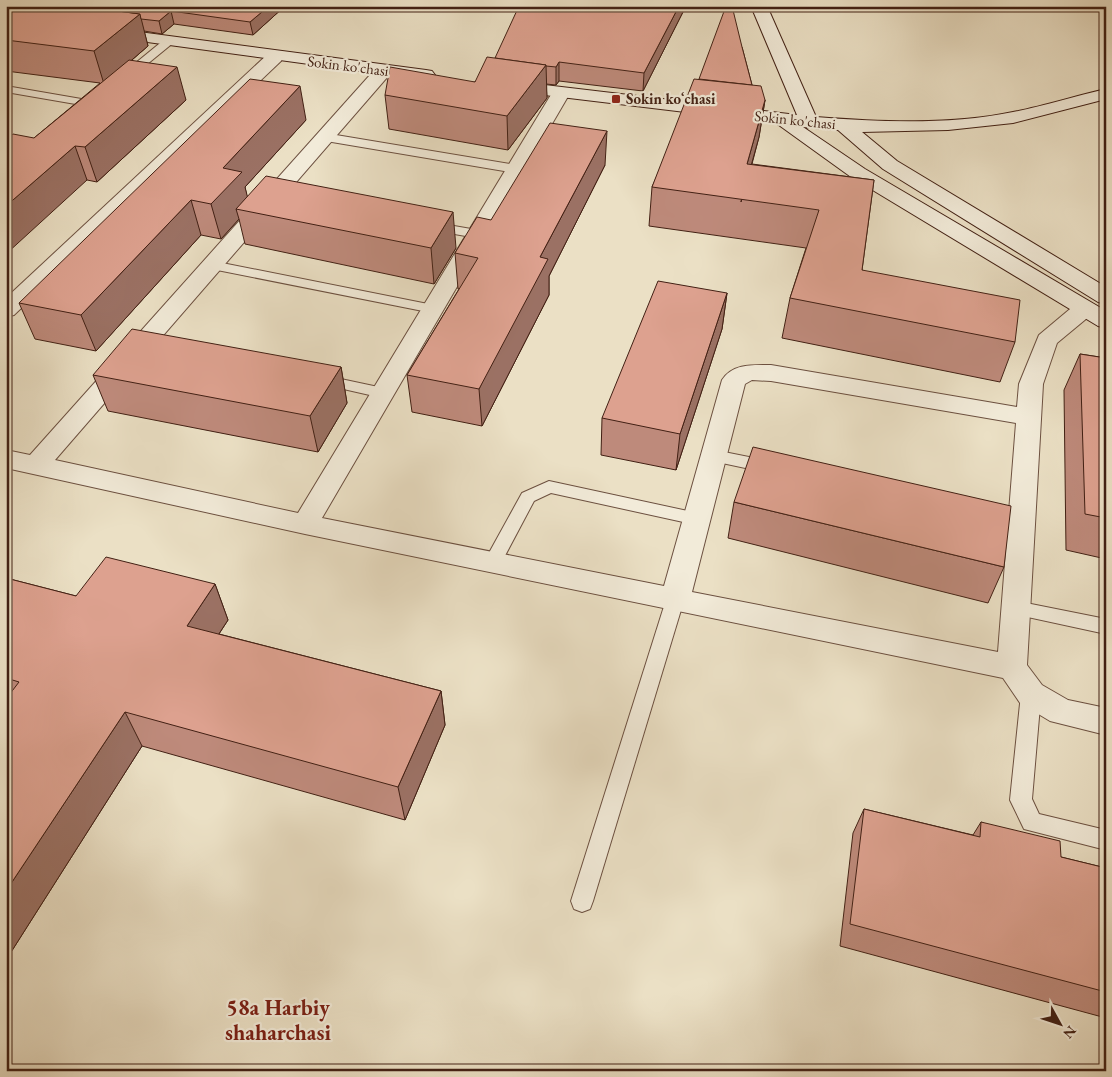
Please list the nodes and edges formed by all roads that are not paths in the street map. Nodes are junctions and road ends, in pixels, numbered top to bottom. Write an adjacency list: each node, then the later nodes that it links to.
1 (759, 6): 14 (street)
2 (93, 31): 3 (street, Sokin ko'chasi)
3 (168, 41): 4 (street, Sokin ko'chasi); 8 (lane)
4 (275, 57): 5 (street, Sokin ko'chasi); 23 (street)
5 (384, 70): 6 (street, Sokin ko'chasi); 16 (street)
6 (443, 78)
7 (492, 84): 10 (street, Sokin ko'chasi)
8 (116, 85)
9 (6, 89): 12 (lane)
10 (561, 93): 13 (street, Sokin ko'chasi); 17 (street)
11 (1106, 94): 15 (street, Sokin ko'chasi)
12 (79, 116)
13 (780, 118): 14 (street, Sokin ko'chasi); 22 (street)
14 (809, 122): 15 (street, Sokin ko'chasi)
15 (843, 125): 22 (street)
16 (324, 137): 17 (lane); 20 (street)
17 (516, 169): 19 (street)
18 (418, 224): 19 (lane)
19 (477, 234): 21 (street)
20 (212, 265): 21 (lane); 29 (street)
21 (433, 309): 25 (street)
22 (1099, 309): 26 (street)
23 (6, 310)
24 (306, 377): 25 (lane)
25 (383, 394): 32 (street)
26 (1029, 416): 27 (street); 35 (street)
27 (714, 456): 30 (lane); 31 (street)
28 (6, 459): 29 (street)
29 (36, 465): 32 (street)
30 (781, 469)
31 (696, 519): 33 (lane); 34 (street)
32 (305, 524): 33 (street)
33 (493, 562): 34 (street)
34 (675, 600): 37 (street); 41 (lane)
35 (1016, 608): 36 (lane); 37 (street)
36 (1106, 627)
37 (1012, 667): 38 (street)
38 (1031, 694): 39 (street); 40 (lane)
39 (1106, 722)
40 (1106, 840)
41 (582, 901)

